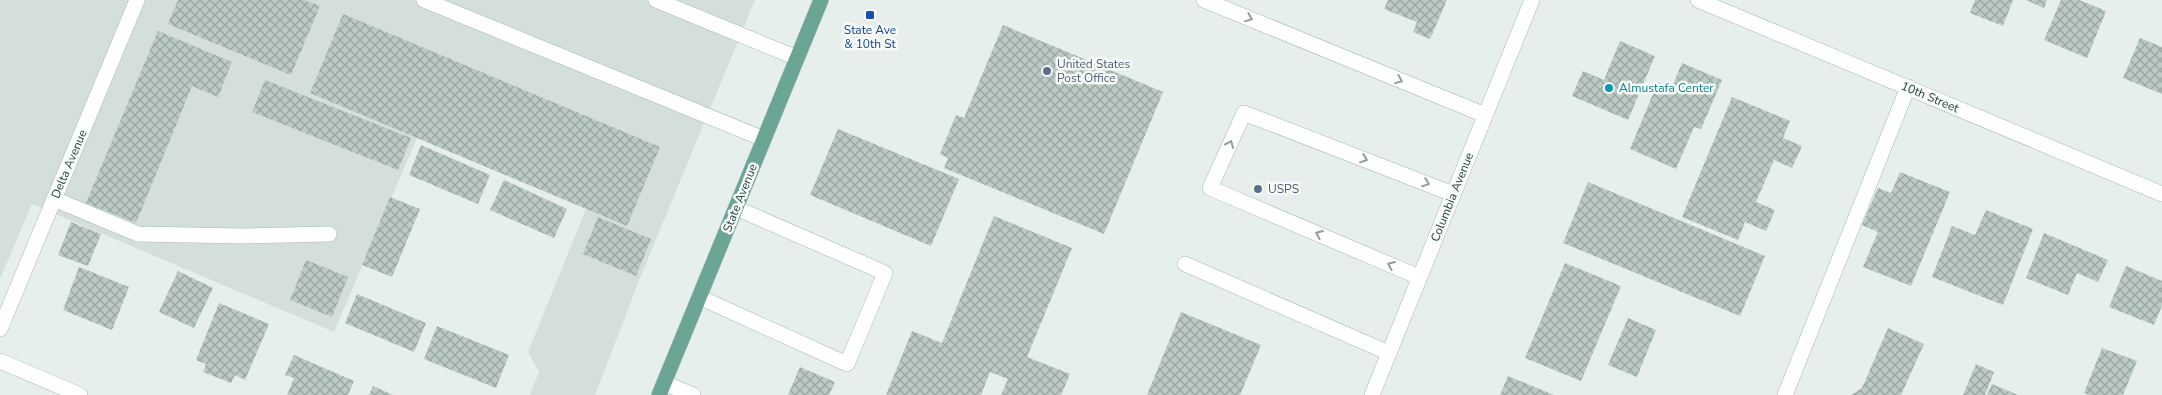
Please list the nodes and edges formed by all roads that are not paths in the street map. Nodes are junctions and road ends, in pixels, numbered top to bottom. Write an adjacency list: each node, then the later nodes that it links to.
1 (137, 0): 14 (street, Delta Avenue)
2 (424, 0): 11 (street)
3 (656, 0): 8 (street)
4 (821, 0): 8 (main road, State Avenue)
5 (1532, 0): 10 (street, Columbia Avenue)
6 (1698, 0): 9 (street, 10th Street)
7 (1209, 1): 10 (street, one-way to 10)
8 (798, 58): 11 (main road, State Avenue)
9 (1908, 87): 13 (street, 10th Street); 27 (street)
10 (1485, 115): 12 (street, Columbia Avenue)
11 (764, 139): 15 (main road, State Avenue)
12 (1453, 194): 18 (street, Columbia Avenue); 18 (street, one-way to 12)
13 (2162, 194)
14 (54, 199): 16 (street); 20 (street, Delta Avenue)
15 (736, 208): 19 (main road, State Avenue); 19 (street)
16 (329, 234)
17 (1186, 264): 21 (street)
18 (1419, 277): 21 (street, Columbia Avenue)
19 (699, 297): 23 (main road, State Avenue)
20 (0, 329)
21 (1389, 353): 26 (street, Columbia Avenue)
22 (0, 361): 24 (street)
23 (661, 389): 25 (street)
24 (80, 395)
25 (693, 395)
26 (1372, 395)
27 (1785, 395)

